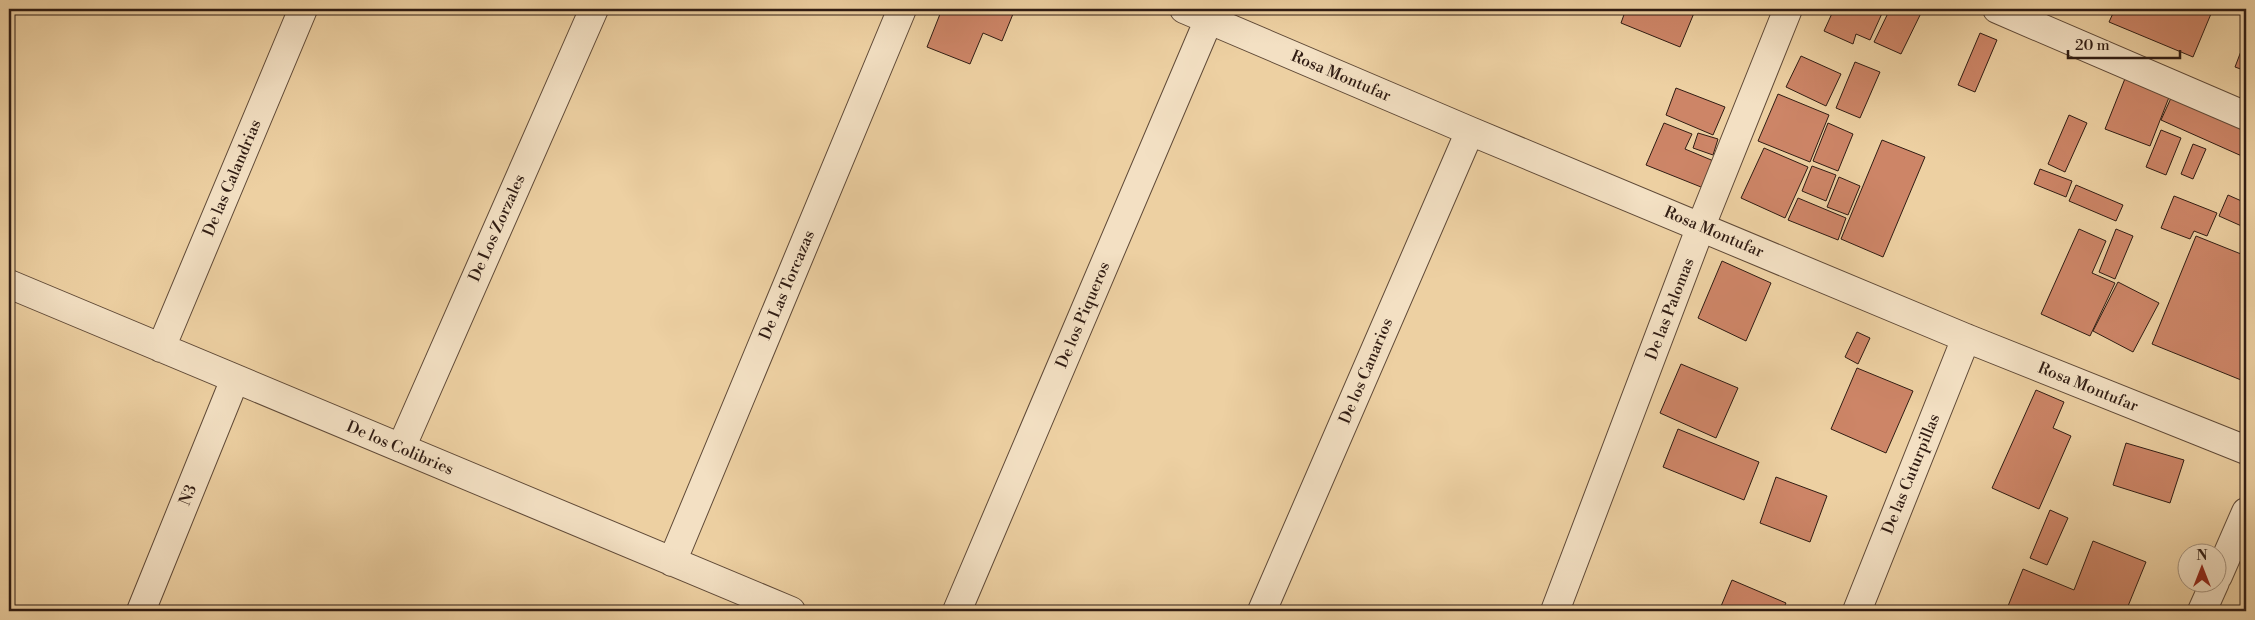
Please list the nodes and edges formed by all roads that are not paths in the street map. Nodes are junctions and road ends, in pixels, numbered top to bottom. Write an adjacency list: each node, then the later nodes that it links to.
1 (303, 9): 12 (street, De las Calandrias)
2 (594, 9): 14 (street, De Los Zorzales)
3 (902, 9): 18 (street, De Las Torcazas)
4 (1788, 9): 9 (street, De las Palomas)
5 (1997, 9): 7 (street)
6 (1197, 14): 8 (street, Rosa Montufar); 22 (street, De los Piqueros)
7 (2246, 116)
8 (1470, 131): 9 (street, Rosa Montufar); 23 (street, De los Canarios)
9 (1702, 226): 11 (street, Rosa Montufar); 24 (street, De las Palomas)
10 (9, 284): 12 (street, De los Colibries)
11 (1966, 338): 15 (street, Rosa Montufar); 25 (street, De las Cuturpillas)
12 (161, 348): 13 (street, De los Colibries)
13 (235, 378): 14 (street, De los Colibries); 20 (street, N3)
14 (401, 448): 18 (street, De los Colibries)
15 (2246, 450)
16 (2246, 512): 17 (street)
17 (2228, 553)
18 (672, 562): 21 (street, De los Colibries)
19 (2211, 592): 26 (street)
20 (141, 611)
21 (791, 611)
22 (957, 611)
23 (1262, 611)
24 (1554, 611)
25 (1857, 611)
26 (2202, 611)

